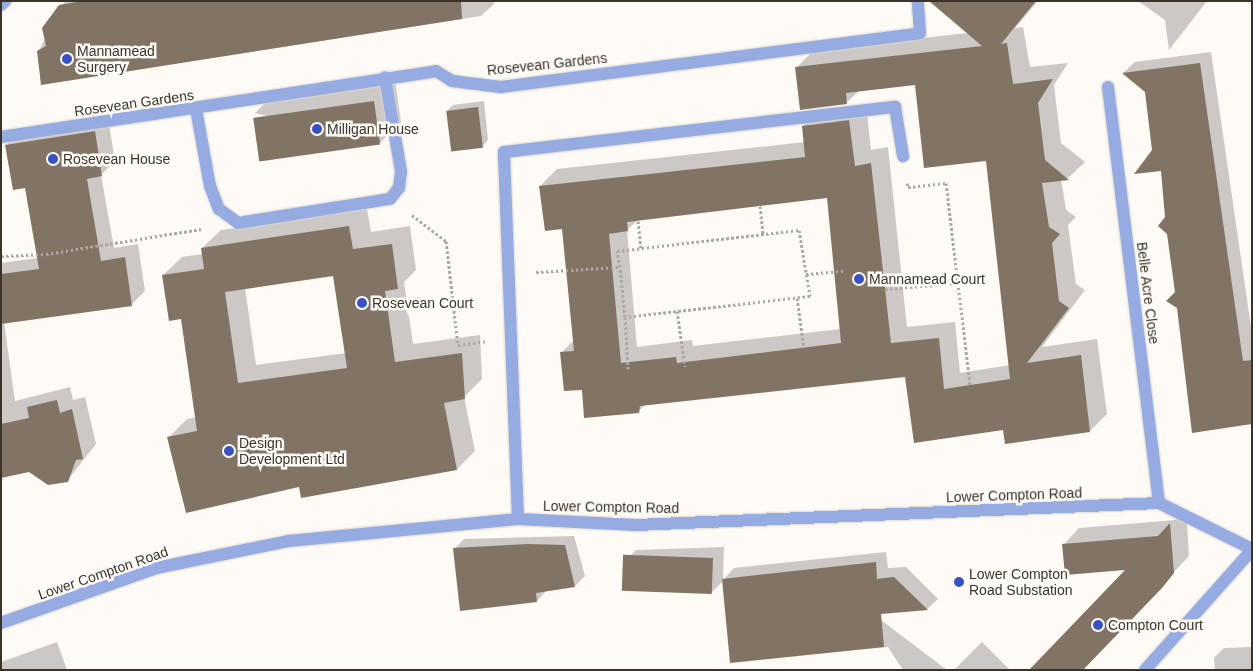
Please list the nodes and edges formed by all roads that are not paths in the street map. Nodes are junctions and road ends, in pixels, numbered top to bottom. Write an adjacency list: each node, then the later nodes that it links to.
1 (5, 1): 3 (street)
2 (918, 1): 4 (street, Rosevean Gardens)
3 (1, 5)
4 (385, 77): 6 (street, Rosevean Gardens); 6 (street)
5 (1108, 87): 9 (street, Belle Acre Close)
6 (196, 109): 7 (street, Rosevean Gardens)
7 (1, 137)
8 (903, 156): 10 (street)
9 (1159, 503): 10 (street, Lower Compton Road); 11 (street, Lower Compton Road)
10 (518, 519): 12 (street, Lower Compton Road)
11 (1252, 549): 13 (street)
12 (1, 623)
13 (1145, 670)

